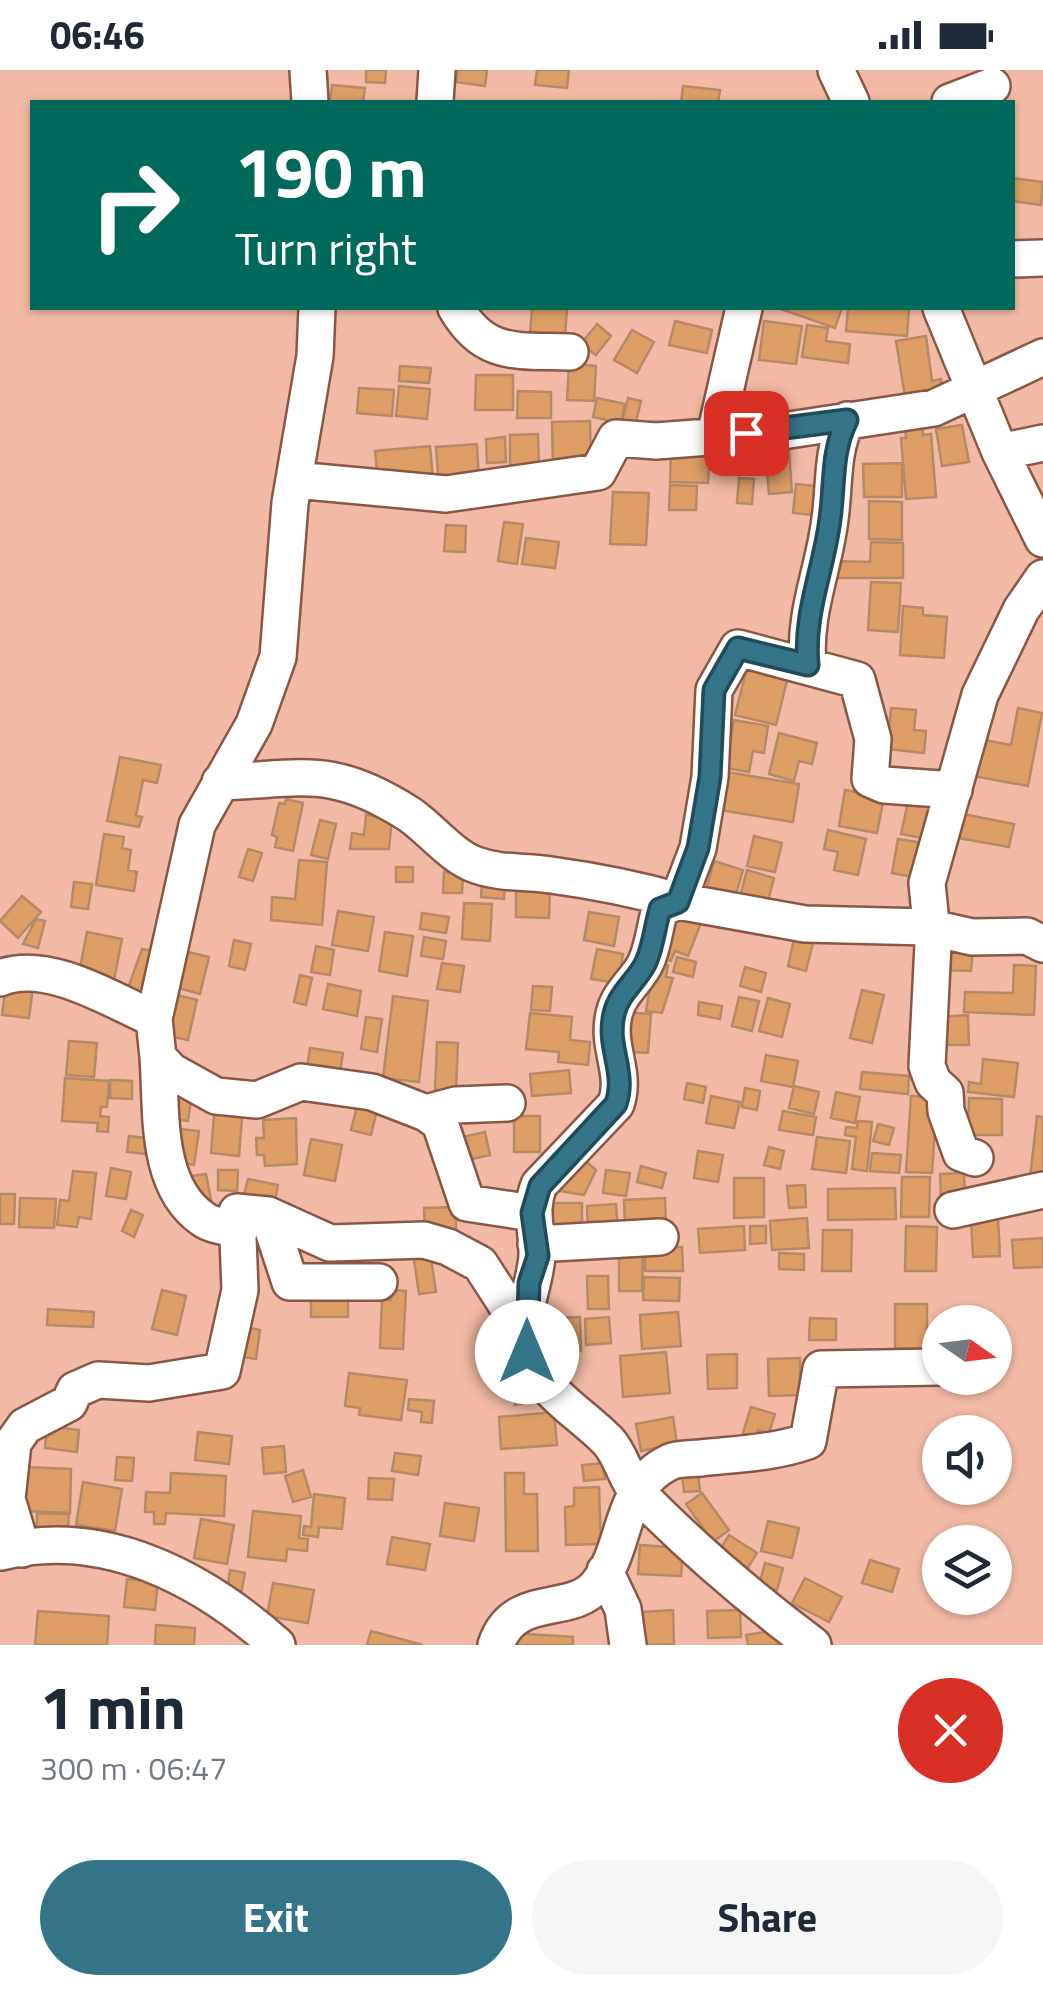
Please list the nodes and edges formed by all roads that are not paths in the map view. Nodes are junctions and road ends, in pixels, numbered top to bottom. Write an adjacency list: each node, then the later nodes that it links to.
1 (308, 70): 5 (street)
2 (436, 70): 6 (street)
3 (836, 70): 7 (street)
4 (992, 86): 8 (street)
5 (310, 100)
6 (435, 100)
7 (849, 100)
8 (955, 100)
9 (1043, 258): 10 (street)
10 (1015, 259)
11 (317, 310): 22 (street)
12 (458, 310): 15 (street)
13 (744, 310): 19 (street)
14 (942, 310): 17 (street)
15 (570, 352)
16 (1043, 357): 17 (street)
17 (974, 388): 18 (street); 21 (street)
18 (847, 420): 19 (street); 25 (street)
19 (715, 434): 22 (street)
20 (1043, 443): 21 (street)
21 (1000, 452): 23 (street)
22 (295, 480): 26 (street)
23 (1043, 539)
24 (1043, 578): 27 (street)
25 (808, 665): 27 (street); 28 (street)
26 (220, 782): 28 (street); 32 (street)
27 (954, 790): 29 (street)
28 (678, 902): 29 (street); 40 (street)
29 (928, 927): 30 (street); 36 (street)
30 (1043, 944)
31 (0, 978): 32 (street)
32 (154, 1020): 33 (street)
33 (158, 1058): 35 (street); 39 (street)
34 (508, 1103): 35 (street)
35 (426, 1113): 40 (street)
36 (975, 1158)
37 (1043, 1190): 38 (street)
38 (953, 1210)
39 (254, 1222): 42 (street); 43 (street); 46 (street)
40 (534, 1229): 41 (street); 43 (street)
41 (660, 1237)
42 (379, 1282)
43 (524, 1332): 45 (street)
44 (922, 1367): 45 (street)
45 (636, 1491): 47 (street); 51 (street)
46 (11, 1551): 48 (street)
47 (605, 1571): 49 (street); 50 (street)
48 (277, 1645)
49 (496, 1645)
50 (628, 1645)
51 (814, 1645)

